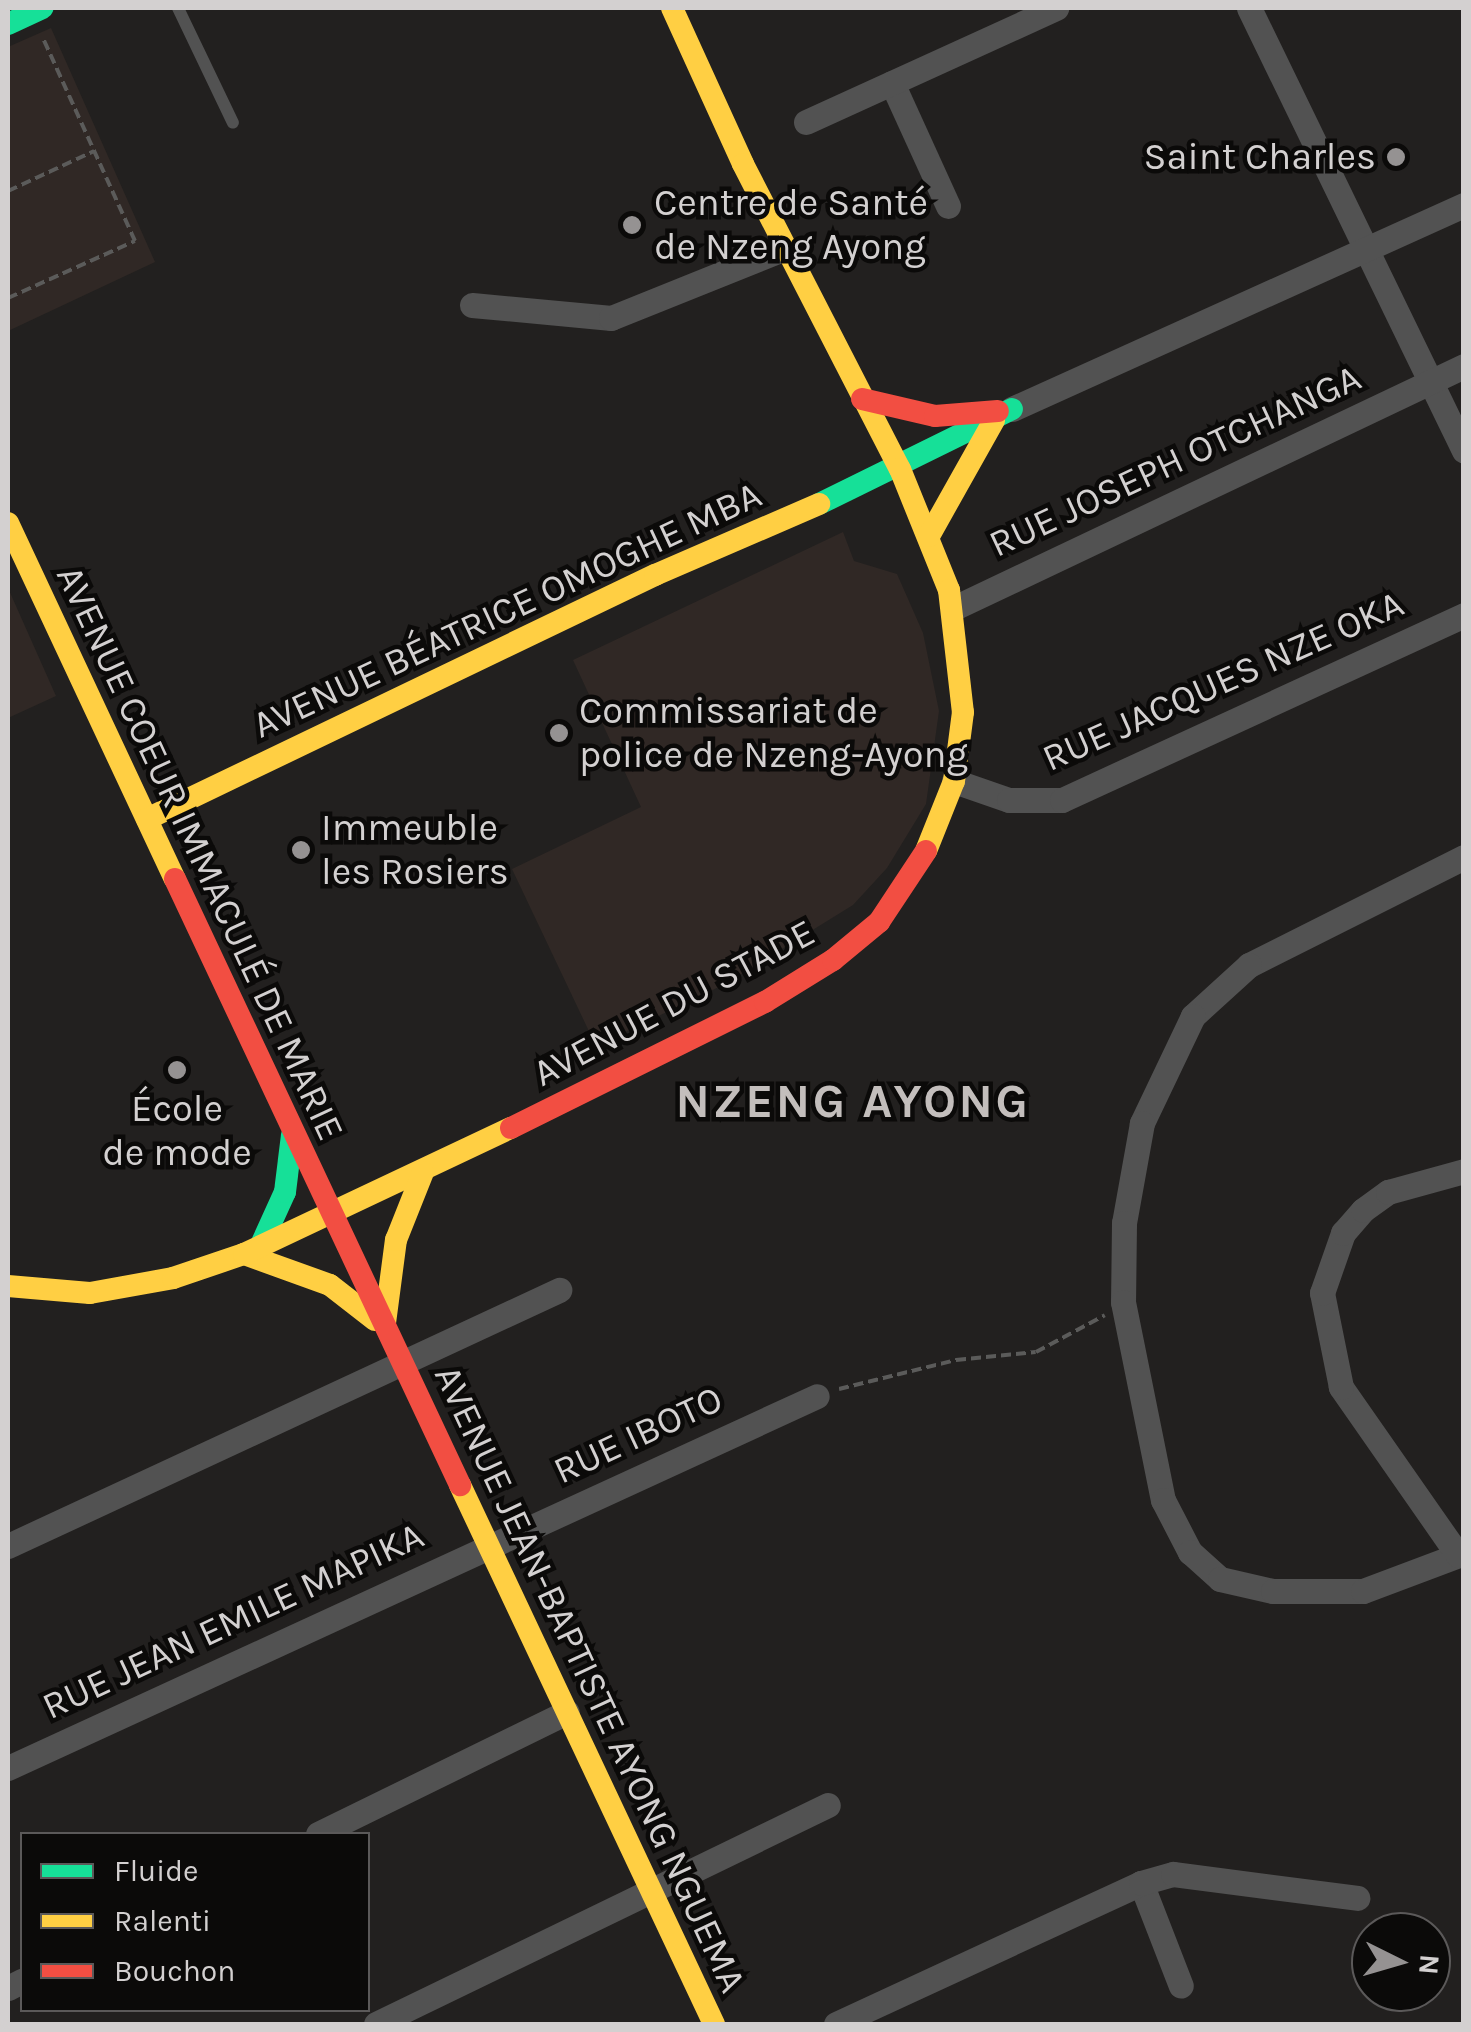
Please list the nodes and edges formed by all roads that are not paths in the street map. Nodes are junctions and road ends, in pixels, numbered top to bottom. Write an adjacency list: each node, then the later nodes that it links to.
1 (178, 8): 9 (lane)
2 (672, 8): 12 (main road, AVENUE DU STADE)
3 (1056, 8): 7 (street)
4 (1249, 8): 13 (street)
5 (37, 10): 6 (main road)
6 (8, 24)
7 (892, 84): 8 (street); 11 (street)
8 (806, 122)
9 (232, 123)
10 (1464, 205): 13 (street)
11 (948, 206)
12 (784, 248): 14 (street); 17 (main road, AVENUE DU STADE)
13 (1365, 255): 16 (street); 18 (street)
14 (472, 305)
15 (1464, 366): 16 (street, RUE JOSEPH OTCHANGA)
16 (1429, 382): 19 (street); 24 (street, RUE JOSEPH OTCHANGA)
17 (862, 399): 18 (main road); 20 (main road, AVENUE DU STADE); 21 (main road)
18 (1012, 409): 20 (main road, AVENUE BÉATRICE OMOGHE MBA); 23 (main road)
19 (1464, 451)
20 (900, 469): 21 (main road, AVENUE BÉATRICE OMOGHE MBA); 23 (main road, AVENUE DU STADE)
21 (843, 492): 23 (main road); 27 (main road, AVENUE BÉATRICE OMOGHE MBA)
22 (8, 523): 27 (main road, AVENUE COEUR IMMACULÉ DE MARIE)
23 (924, 525): 24 (main road, AVENUE DU STADE)
24 (954, 608): 26 (main road, AVENUE DU STADE)
25 (1464, 616): 26 (street, RUE JACQUES NZE OKA)
26 (954, 781): 32 (main road, AVENUE DU STADE)
27 (147, 819): 29 (main road, AVENUE COEUR IMMACULÉ DE MARIE)
28 (1464, 857): 42 (street)
29 (292, 1130): 30 (main road, AVENUE COEUR IMMACULÉ DE MARIE); 34 (main road)
30 (304, 1156): 32 (main road); 33 (main road, AVENUE COEUR IMMACULÉ DE MARIE)
31 (1464, 1171): 42 (street)
32 (412, 1176): 33 (main road, AVENUE DU STADE); 37 (main road)
33 (330, 1212): 34 (main road, AVENUE DU STADE); 37 (main road, AVENUE JEAN-BAPTISTE AYONG NGUEMA)
34 (252, 1251): 35 (main road, AVENUE DU STADE); 37 (main road)
35 (8, 1286)
36 (559, 1290): 38 (street)
37 (385, 1329): 38 (main road, AVENUE JEAN-BAPTISTE AYONG NGUEMA)
38 (402, 1363): 40 (main road, AVENUE JEAN-BAPTISTE AYONG NGUEMA); 41 (street)
39 (816, 1396): 40 (street, RUE IBOTO)
40 (490, 1542): 43 (main road, AVENUE JEAN-BAPTISTE AYONG NGUEMA); 44 (street, RUE JEAN EMILE MAPIKA)
41 (8, 1546)
42 (1461, 1554)
43 (567, 1712): 46 (street); 48 (main road, AVENUE JEAN-BAPTISTE AYONG NGUEMA)
44 (8, 1768)
45 (828, 1805): 48 (street)
46 (322, 1832)
47 (1141, 1883): 49 (street); 50 (street); 53 (street)
48 (654, 1894): 51 (street); 52 (main road, AVENUE JEAN-BAPTISTE AYONG NGUEMA)
49 (1357, 1898)
50 (1181, 1986)
51 (376, 2024)
52 (714, 2024)
53 (836, 2024)

